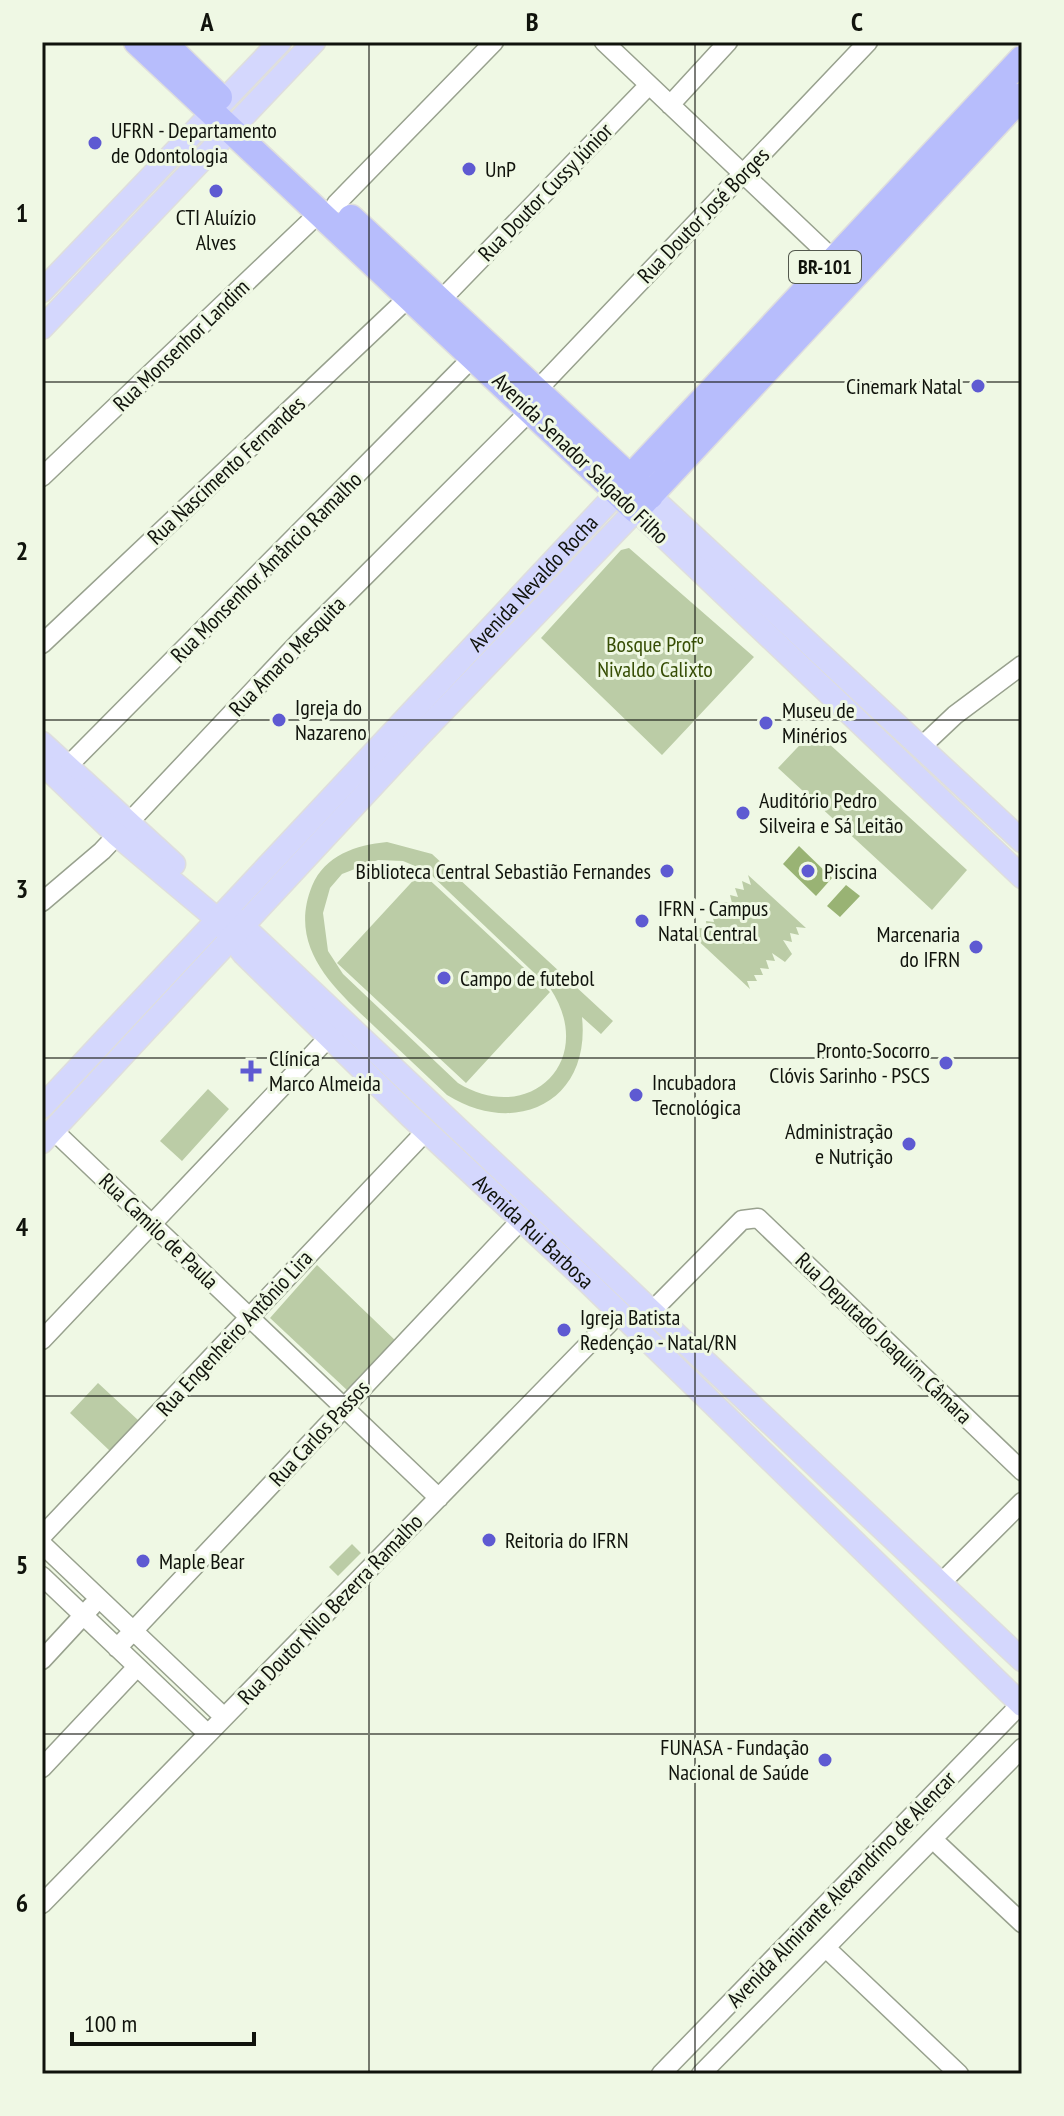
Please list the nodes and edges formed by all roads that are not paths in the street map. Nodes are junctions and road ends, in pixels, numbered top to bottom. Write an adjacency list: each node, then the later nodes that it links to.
1 (137, 42): 13 (highway, Avenida Senador Salgado Filho)
2 (163, 42): 13 (highway, Avenida Senador Salgado Filho)
3 (280, 42): 13 (main road)
4 (314, 42): 14 (main road)
5 (494, 42): 16 (street, Rua Monsenhor Landim)
6 (604, 42): 10 (street)
7 (728, 42): 12 (street)
8 (868, 42): 15 (street, Rua Doutor José Borges)
9 (1022, 59): 17 (highway, Avenida Nevaldo Rocha / BR-101)
10 (649, 85): 12 (street); 20 (street, Rua Doutor Cussy Júnior)
11 (1022, 96): 26 (highway, Avenida Nevaldo Rocha / BR-101)
12 (670, 105): 15 (street)
13 (217, 106): 14 (highway, Avenida Senador Salgado Filho); 18 (main road)
14 (238, 125): 16 (highway, Avenida Senador Salgado Filho); 21 (main road)
15 (742, 174): 17 (street); 23 (street, Rua Doutor José Borges)
16 (328, 208): 19 (highway, Avenida Senador Salgado Filho); 20 (highway, Avenida Senador Salgado Filho); 24 (street, Rua Monsenhor Landim)
17 (833, 259): 25 (highway, Avenida Nevaldo Rocha / BR-101)
18 (42, 291)
19 (410, 296): 22 (highway, Avenida Senador Salgado Filho); 27 (street, Rua Nascimento Fernandes)
20 (442, 299): 23 (highway, Avenida Senador Salgado Filho)
21 (42, 328)
22 (474, 356): 23 (highway, Avenida Senador Salgado Filho); 31 (street, Rua Monsenhor Amâncio Ramalho)
23 (535, 399): 25 (highway, Avenida Senador Salgado Filho); 32 (street, Rua Amaro Mesquita)
24 (42, 477)
25 (624, 485): 26 (highway, Avenida Senador Salgado Filho); 36 (main road, Avenida Nevaldo Rocha)
26 (643, 503): 29 (main road, Avenida Senador Salgado Filho); 37 (main road, Avenida Nevaldo Rocha)
27 (42, 644)
28 (1022, 665): 30 (street)
29 (821, 667): 30 (main road, Avenida Senador Salgado Filho); 34 (main road, Avenida Senador Salgado Filho)
30 (920, 748): 33 (main road, Avenida Senador Salgado Filho)
31 (51, 764): 32 (main road, Avenida Rui Barbosa)
32 (123, 828): 35 (street, Rua Amaro Mesquita); 36 (main road, Avenida Rui Barbosa)
33 (1022, 841)
34 (1022, 877)
35 (42, 902)
36 (222, 915): 37 (main road, Avenida Rui Barbosa); 42 (main road, Avenida Nevaldo Rocha)
37 (236, 933): 38 (main road, Avenida Rui Barbosa); 39 (main road, Avenida Rui Barbosa); 44 (main road, Avenida Nevaldo Rocha)
38 (329, 1037): 40 (main road, Avenida Rui Barbosa); 46 (street)
39 (410, 1082): 40 (main road); 41 (main road, Avenida Rui Barbosa)
40 (391, 1097): 43 (main road, Avenida Rui Barbosa)
41 (431, 1103): 43 (main road); 47 (main road, Avenida Rui Barbosa)
42 (42, 1107)
43 (418, 1123): 45 (main road, Avenida Rui Barbosa); 51 (street, Rua Engenheiro Antônio Lira)
44 (48, 1136): 46 (street, Rua Camilo de Paula)
45 (522, 1219): 48 (main road, Avenida Rui Barbosa); 53 (street, Rua Carlos Passos)
46 (152, 1224): 51 (street, Rua Camilo de Paula); 52 (street)
47 (608, 1269): 48 (main road); 49 (main road, Avenida Rui Barbosa)
48 (589, 1283): 50 (main road, Avenida Rui Barbosa)
49 (653, 1310): 54 (street, Rua Deputado Joaquim Câmara); 60 (main road, Avenida Rui Barbosa)
50 (619, 1313): 55 (street, Rua Doutor Nilo Bezerra Ramalho); 68 (main road, Avenida Rui Barbosa)
51 (249, 1317): 53 (street, Rua Camilo de Paula); 57 (street, Rua Engenheiro Antônio Lira)
52 (42, 1340)
53 (343, 1407): 55 (street, Rua Camilo de Paula); 63 (street, Rua Carlos Passos)
54 (1022, 1471)
55 (439, 1498): 69 (street, Rua Doutor Nilo Bezerra Ramalho)
56 (1022, 1502): 60 (street)
57 (42, 1536)
58 (42, 1544): 61 (street)
59 (42, 1576): 62 (street)
60 (942, 1582): 66 (main road, Avenida Rui Barbosa)
61 (99, 1598): 62 (street); 63 (street)
62 (84, 1616): 64 (street); 65 (street)
63 (132, 1630): 64 (street, Rua Carlos Passos); 69 (street)
64 (117, 1648): 67 (street)
65 (42, 1660)
66 (1022, 1660)
67 (137, 1667): 70 (street); 72 (street)
68 (1022, 1706): 74 (street, Avenida Almirante Alexandrino de Alencar)
69 (224, 1717): 70 (street, Rua Doutor Nilo Bezerra Ramalho)
70 (208, 1734): 75 (street, Rua Doutor Nilo Bezerra Ramalho)
71 (1022, 1748): 77 (street, Avenida Almirante Alexandrino de Alencar)
72 (42, 1768)
73 (940, 1846): 76 (street)
74 (829, 1902): 77 (street); 79 (street, Avenida Almirante Alexandrino de Alencar)
75 (42, 1904)
76 (1022, 1923)
77 (849, 1924): 78 (street, Avenida Almirante Alexandrino de Alencar)
78 (826, 1948): 80 (street, Avenida Almirante Alexandrino de Alencar); 83 (street)
79 (714, 2020): 80 (street); 81 (street, Avenida Almirante Alexandrino de Alencar)
80 (734, 2040): 82 (street, Avenida Almirante Alexandrino de Alencar)
81 (661, 2074)
82 (701, 2074)
83 (959, 2074)

